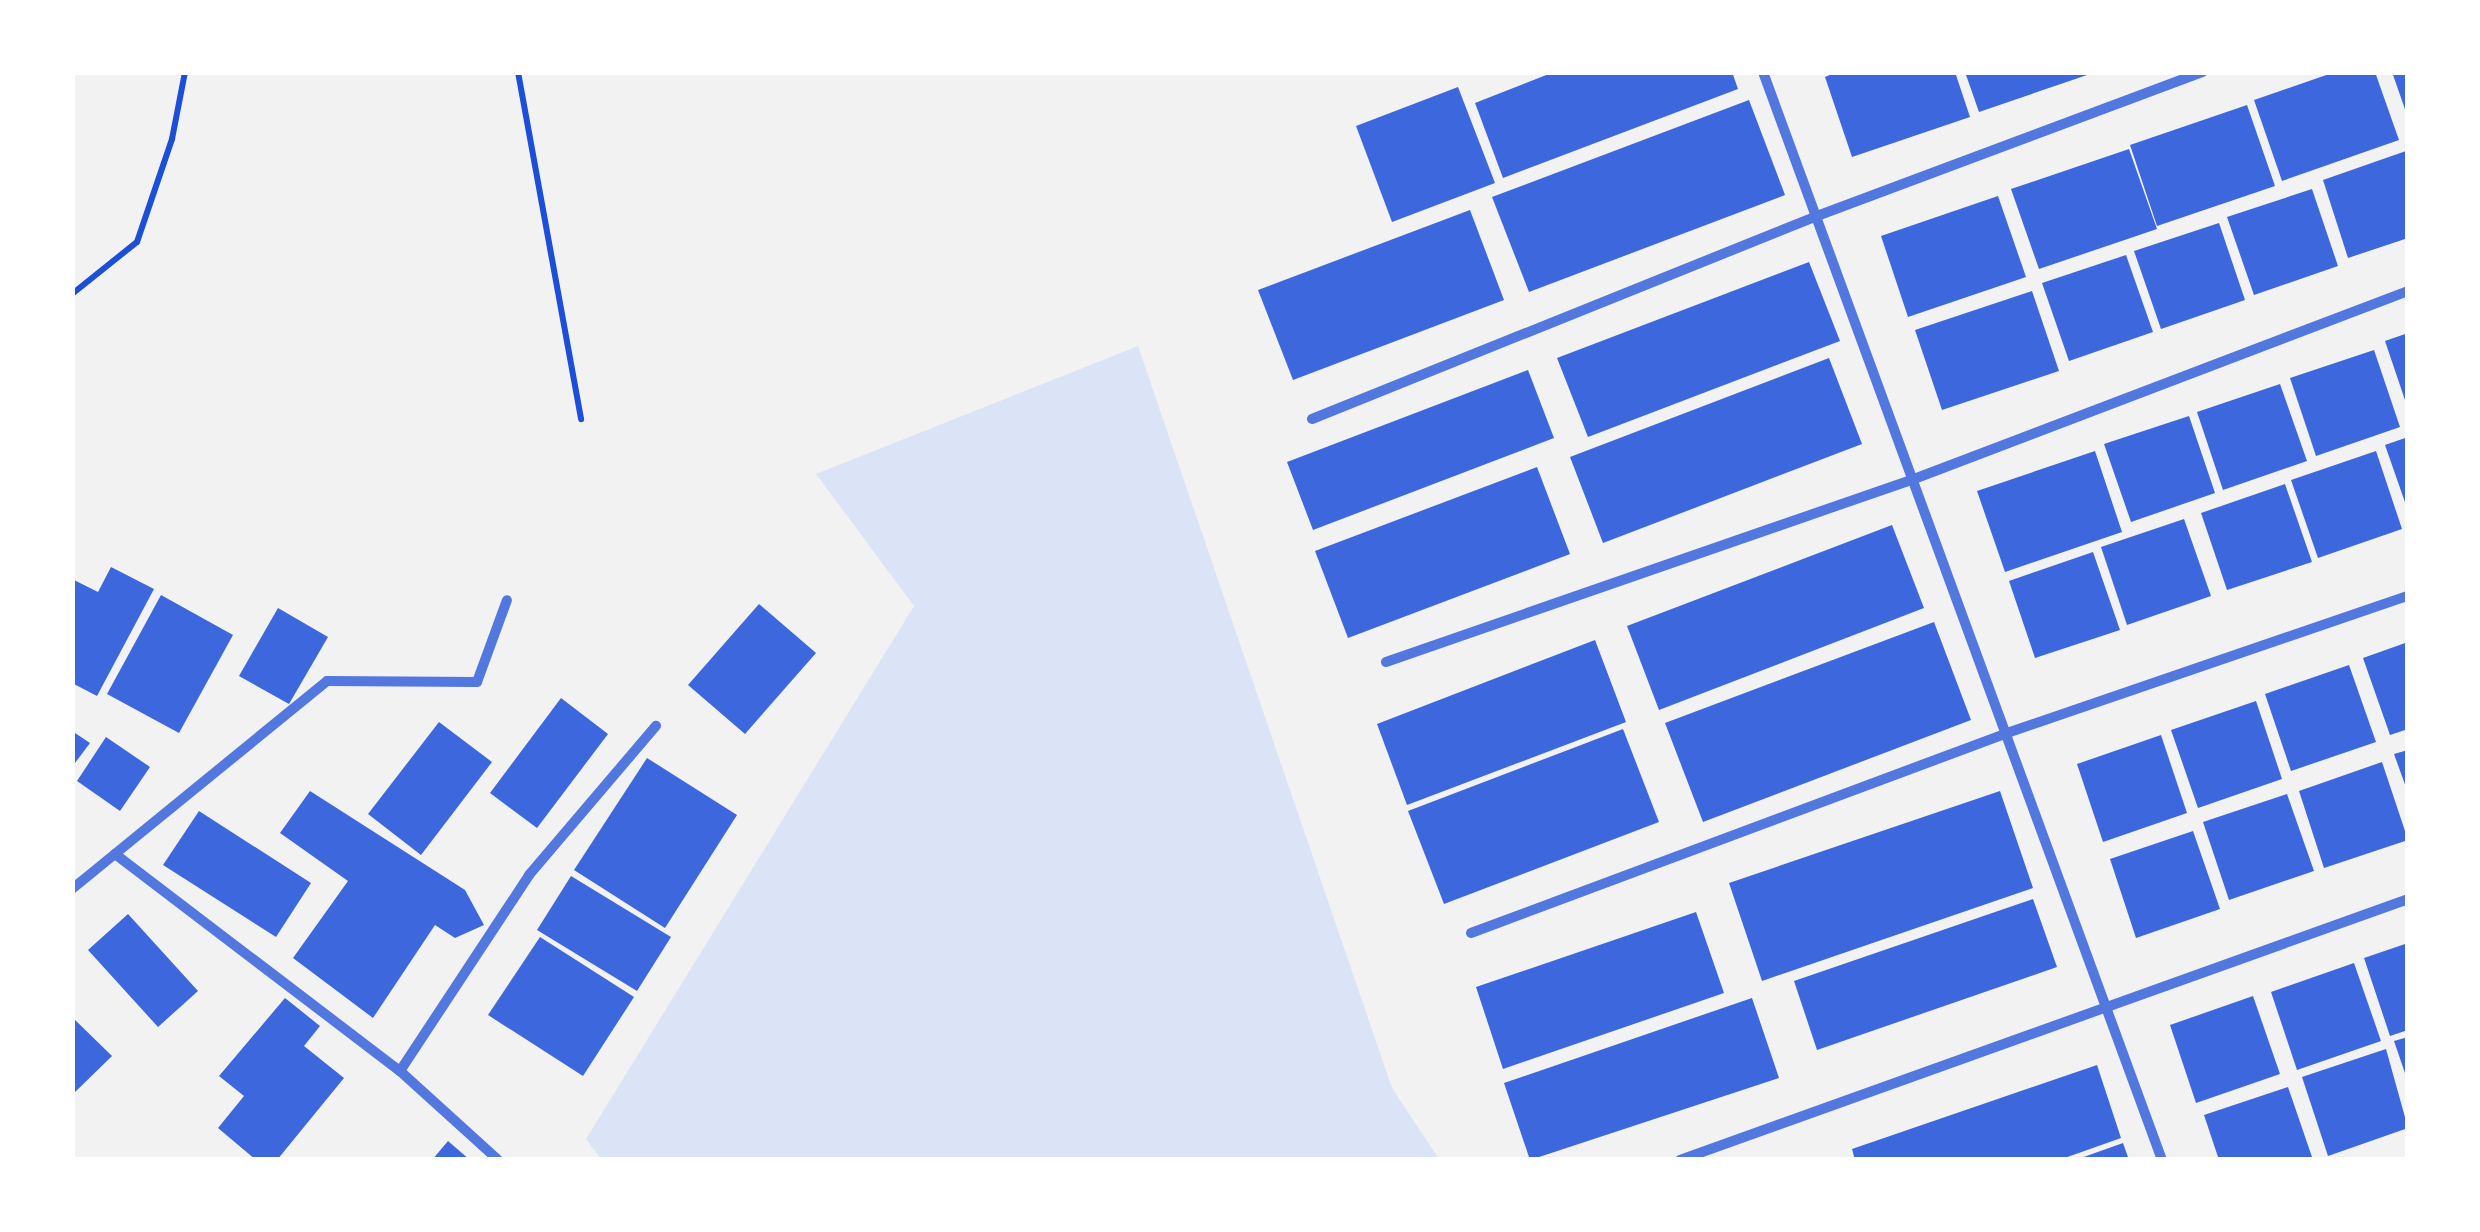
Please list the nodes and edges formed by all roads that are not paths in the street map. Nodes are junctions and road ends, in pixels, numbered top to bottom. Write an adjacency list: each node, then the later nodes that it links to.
1 (1763, 72): 3 (street)
2 (2203, 72): 3 (street)
3 (1817, 216): 5 (street); 6 (street)
4 (2408, 291): 6 (street)
5 (1312, 420)
6 (1914, 478): 9 (street); 11 (street)
7 (2408, 596): 11 (street)
8 (508, 600): 12 (street)
9 (1386, 662)
10 (656, 726): 17 (street)
11 (2010, 732): 15 (street); 16 (street)
12 (115, 854): 13 (street); 17 (street)
13 (72, 890)
14 (2408, 900): 16 (street)
15 (1471, 932)
16 (2107, 1002): 19 (street); 20 (street)
17 (400, 1070): 18 (street)
18 (498, 1160)
19 (1680, 1160)
20 (2162, 1160)

